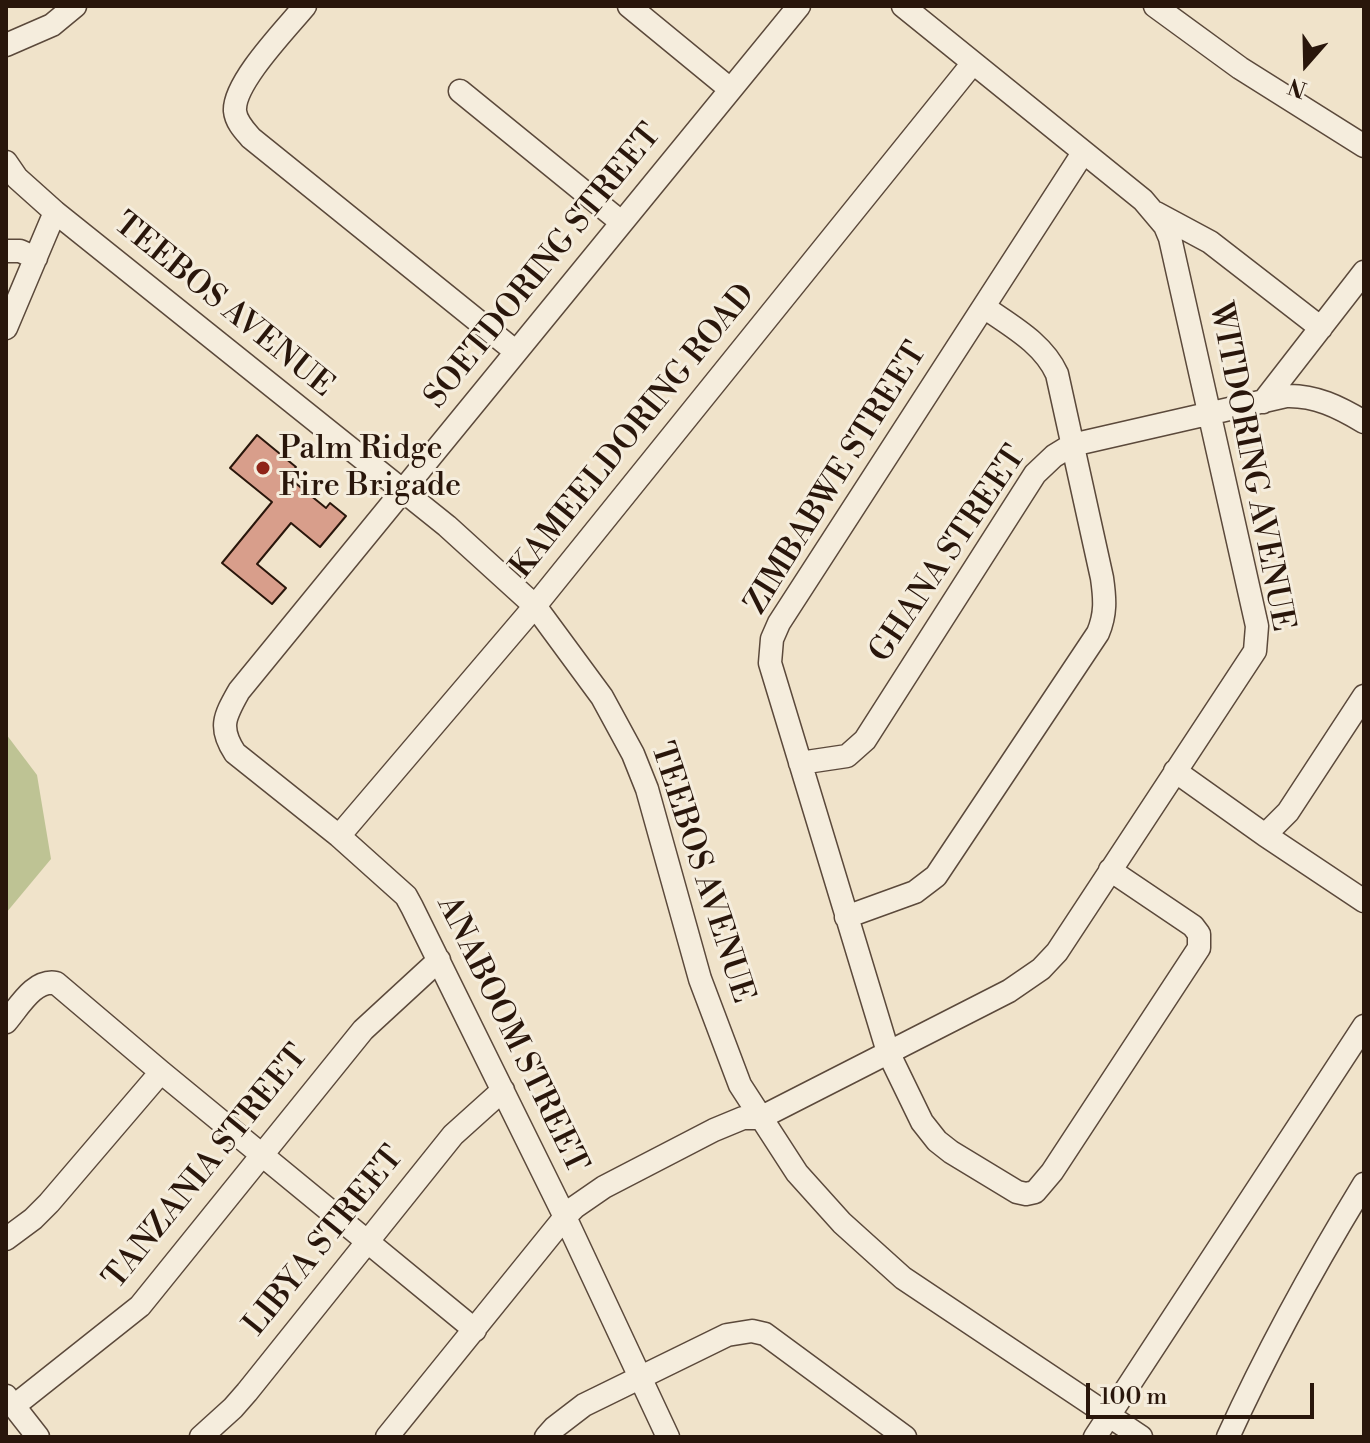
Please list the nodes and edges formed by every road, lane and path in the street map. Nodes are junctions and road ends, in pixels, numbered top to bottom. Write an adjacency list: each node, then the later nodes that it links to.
1 (75, 6): 7 (street)
2 (305, 6): 23 (street)
3 (629, 6): 9 (street)
4 (799, 6): 9 (street, SOETDORING STREET)
5 (903, 6): 8 (street, WITDORING AVENUE)
6 (1155, 6): 11 (street)
7 (6, 45)
8 (973, 63): 12 (street, WITDORING AVENUE); 29 (street, KAMEELDORING ROAD)
9 (730, 89): 16 (street, SOETDORING STREET)
10 (460, 91): 16 (street)
11 (1364, 146)
12 (1083, 153): 15 (street, WITDORING AVENUE); 20 (street, ZIMBABWE STREET)
13 (6, 162): 14 (street, TEEBOS AVENUE)
14 (55, 212): 18 (street); 28 (street, TEEBOS AVENUE)
15 (1156, 213): 22 (street); 25 (street, WITDORING AVENUE)
16 (621, 222): 23 (street, SOETDORING STREET)
17 (6, 251): 18 (street)
18 (36, 258): 21 (street)
19 (1364, 272): 22 (street)
20 (984, 307): 27 (street); 32 (street, ZIMBABWE STREET)
21 (6, 328)
22 (1321, 328): 24 (street)
23 (515, 351): 28 (street, SOETDORING STREET)
24 (1263, 402): 25 (street, GHANA STREET); 26 (street, GHANA STREET)
25 (1211, 415): 27 (street, GHANA STREET); 33 (street, WITDORING AVENUE)
26 (1364, 422)
27 (1072, 445): 32 (street, GHANA STREET); 38 (street)
28 (403, 491): 29 (street, TEEBOS AVENUE); 31 (street, SOETDORING STREET)
29 (535, 606): 35 (street, KAMEELDORING ROAD); 45 (street, TEEBOS AVENUE)
30 (1364, 696): 34 (street)
31 (224, 721): 35 (street, ANABOOM STREET)
32 (800, 763): 38 (street, ZIMBABWE STREET)
33 (1175, 771): 34 (street); 36 (street, WITDORING AVENUE)
34 (1265, 835): 37 (street)
35 (339, 836): 39 (street, ANABOOM STREET)
36 (1110, 870): 42 (street, WITDORING AVENUE); 42 (street, ZIMBABWE STREET)
37 (1364, 901)
38 (846, 917): 42 (street, ZIMBABWE STREET)
39 (439, 960): 44 (street, ANABOOM STREET); 46 (street, TANZANIA STREET)
40 (6, 1022): 43 (street)
41 (1364, 1026): 54 (street)
42 (888, 1052): 45 (street, WITDORING AVENUE)
43 (161, 1072): 46 (street); 49 (street)
44 (503, 1090): 48 (street, ANABOOM STREET); 50 (street, LIBYA STREET)
45 (760, 1118): 48 (street, WITDORING AVENUE); 54 (street, TEEBOS AVENUE)
46 (261, 1153): 50 (street); 53 (street, TANZANIA STREET)
47 (1364, 1184): 63 (street)
48 (565, 1217): 51 (street, WITDORING AVENUE); 52 (street, ANABOOM STREET)
49 (6, 1239)
50 (367, 1240): 51 (street); 56 (street, LIBYA STREET)
51 (475, 1330): 57 (street, WITDORING AVENUE)
52 (641, 1379): 58 (street); 59 (street, ANABOOM STREET); 60 (street)
53 (10, 1401): 55 (street)
54 (1110, 1415): 61 (street); 62 (street, TEEBOS AVENUE)
55 (38, 1437)
56 (201, 1437)
57 (387, 1437)
58 (546, 1437)
59 (668, 1437)
60 (905, 1437)
61 (1095, 1437)
62 (1141, 1437)
63 (1228, 1437)

